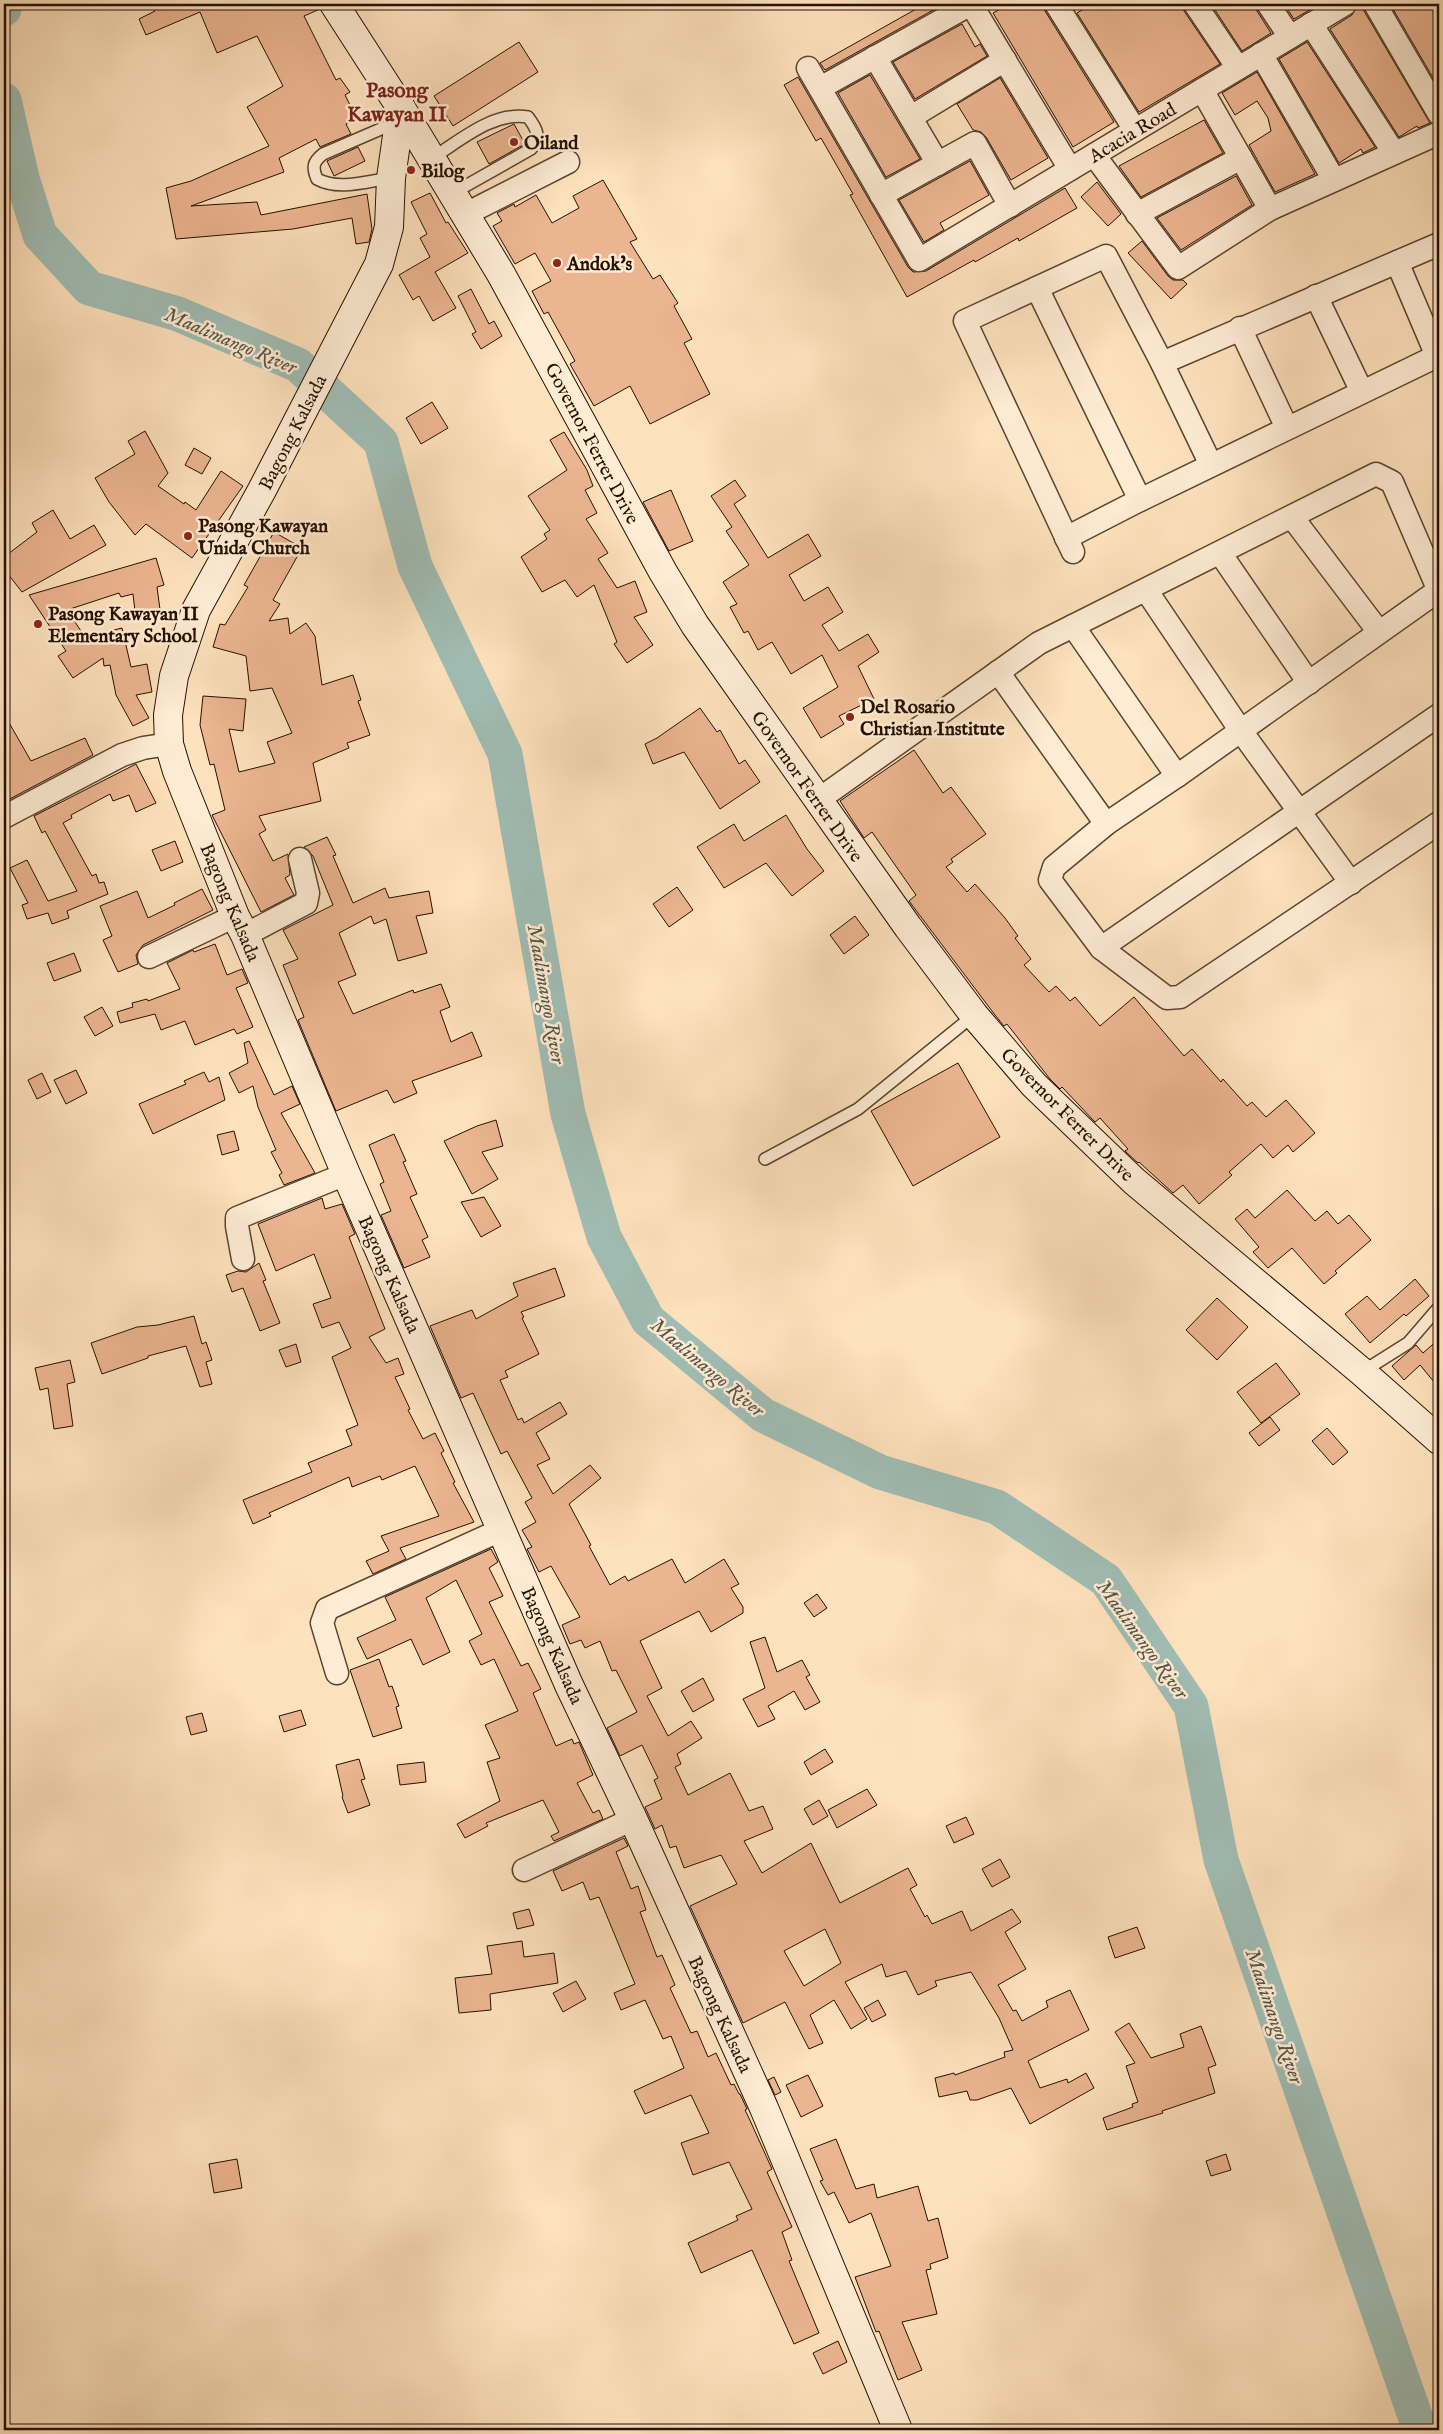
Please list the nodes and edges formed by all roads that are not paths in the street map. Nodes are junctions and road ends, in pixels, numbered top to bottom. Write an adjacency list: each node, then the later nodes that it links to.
1 (334, 4): 17 (street, Governor Ferrer Drive)
2 (1056, 4): 19 (street)
3 (1195, 4): 13 (street)
4 (1268, 4): 8 (street)
5 (1343, 4): 7 (street, Acacia Road)
6 (1375, 4): 16 (street)
7 (1311, 24): 8 (street, Acacia Road); 21 (street)
8 (1290, 37): 9 (street, Acacia Road)
9 (1262, 54): 13 (street, Acacia Road); 29 (street)
10 (875, 57): 11 (street); 14 (street); 18 (street)
11 (1005, 60): 18 (street); 27 (street)
12 (808, 68): 14 (street)
13 (1238, 68): 15 (street, Acacia Road)
14 (820, 88): 30 (street)
15 (1202, 90): 19 (street, Acacia Road); 24 (street)
16 (1439, 114)
17 (400, 115): 23 (street, Governor Ferrer Drive); 28 (street, Bagong Kalsada); 28 (lane)
18 (911, 117): 26 (street)
19 (1135, 130): 22 (street, Acacia Road)
20 (1439, 133): 21 (street)
21 (1394, 153): 29 (street)
22 (1094, 155): 27 (street, Acacia Road); 34 (street)
23 (432, 158): 31 (street, Governor Ferrer Drive); 31 (lane)
24 (1241, 158): 33 (street); 34 (street)
25 (568, 162): 31 (street)
26 (938, 164): 30 (street); 32 (street)
27 (1070, 169): 32 (street, Acacia Road)
28 (391, 178): 56 (street, Bagong Kalsada)
29 (1334, 180): 33 (street)
30 (882, 195): 32 (street, Acacia Road)
31 (459, 204): 58 (street, Governor Ferrer Drive)
32 (1010, 206)
33 (1270, 209): 34 (street)
34 (1137, 214)
35 (1439, 244): 36 (street)
36 (1397, 262): 38 (street); 40 (street)
37 (1037, 288): 41 (street); 45 (street); 45 (street)
38 (1316, 296): 39 (street); 42 (street)
39 (1240, 328): 41 (street); 43 (street)
40 (1438, 359): 42 (street)
41 (1162, 362): 44 (street)
42 (1362, 392): 43 (street)
43 (1287, 428): 44 (street)
44 (1211, 465): 45 (street)
45 (1140, 500)
46 (1292, 518): 47 (street); 49 (street); 51 (street)
47 (1220, 553): 48 (street); 53 (street)
48 (1146, 590): 50 (street); 55 (street)
49 (1439, 590): 51 (street)
50 (1073, 626): 52 (street); 57 (street)
51 (1379, 632): 53 (street)
52 (998, 672): 58 (street); 62 (street)
53 (1309, 683): 55 (street)
54 (1439, 715): 59 (street)
55 (1240, 731): 57 (street); 59 (street)
56 (169, 744): 60 (street); 65 (street, Bagong Kalsada)
57 (1177, 776): 62 (street)
58 (818, 800): 68 (street, Governor Ferrer Drive)
59 (1299, 810): 64 (street); 66 (street)
60 (4, 817)
61 (1439, 823): 64 (street)
62 (1106, 824): 66 (street)
63 (300, 859): 65 (street)
64 (1351, 883): 66 (street)
65 (240, 926): 67 (street); 70 (street, Bagong Kalsada)
66 (1101, 948)
67 (149, 958)
68 (974, 1015): 69 (lane); 73 (street, Governor Ferrer Drive)
69 (765, 1159)
70 (346, 1174): 71 (street); 75 (street, Bagong Kalsada)
71 (243, 1259)
72 (1439, 1308): 73 (lane)
73 (1362, 1372): 74 (street, Governor Ferrer Drive)
74 (1439, 1440)
75 (503, 1529): 76 (street); 77 (street, Bagong Kalsada)
76 (337, 1673)
77 (633, 1819): 78 (street); 79 (street, Bagong Kalsada)
78 (524, 1870)
79 (898, 2430)

